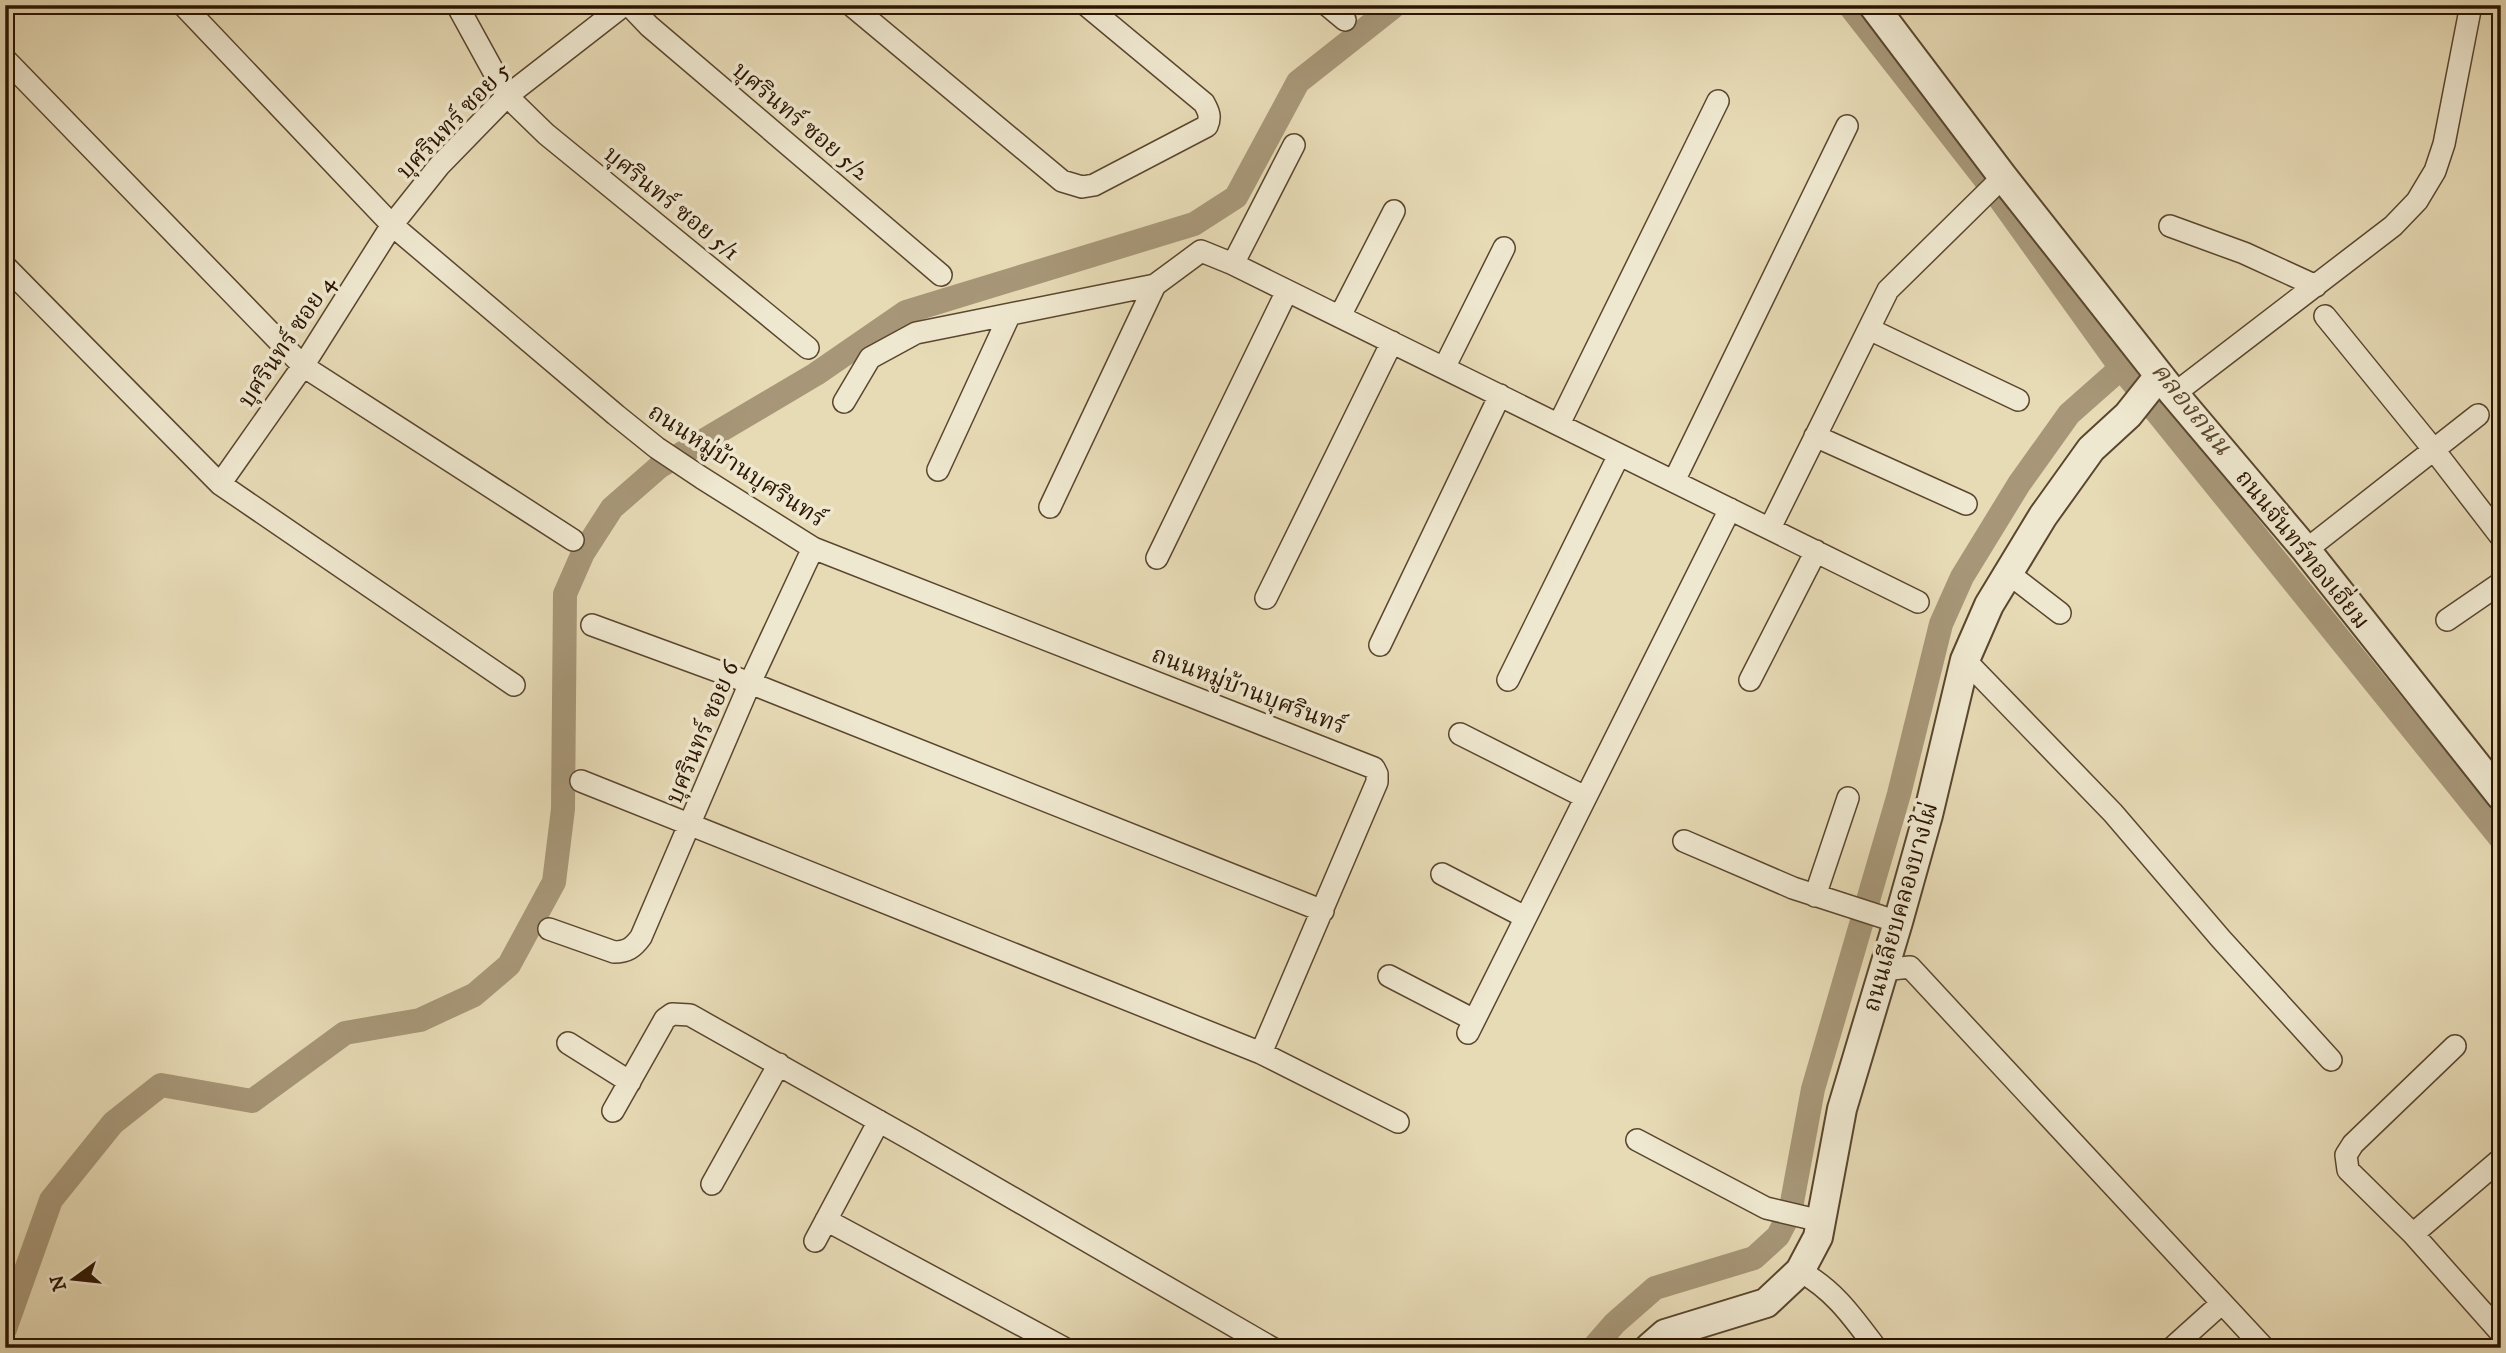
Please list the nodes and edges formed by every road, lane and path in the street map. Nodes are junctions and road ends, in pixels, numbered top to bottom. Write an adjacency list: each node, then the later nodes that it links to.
1 (183, 5): 17 (street, ถนนหมู่บ้านบุศรินทร์)
2 (457, 5): 11 (street, บุศรินทร์ ซอย 5/1)
3 (627, 5): 11 (street, บุศรินทร์ ซอย 5); 22 (street, บุศรินทร์ ซอย 5/2)
4 (851, 5): 5 (street)
5 (1086, 5)
6 (1326, 5): 9 (street)
7 (1872, 5): 15 (street, ถนนจันทร์ทองเอี่ยม)
8 (2471, 5): 24 (street)
9 (1345, 20)
10 (5, 59): 32 (street)
11 (507, 96): 17 (street, บุศรินทร์ ซอย 5); 31 (street, บุศรินทร์ ซอย 5/1)
12 (1718, 101): 39 (street)
13 (1847, 126): 44 (street)
14 (1294, 145): 20 (street)
15 (2003, 177): 29 (street); 34 (street, ถนนจันทร์ทองเอี่ยม)
16 (1394, 211): 27 (street)
17 (393, 225): 32 (street, บุศรินทร์ ซอย 4); 52 (street, ถนนหมู่บ้านบุศรินทร์)
18 (2170, 226): 24 (street)
19 (1504, 248): 33 (street)
20 (1233, 264): 23 (street); 25 (street)
21 (5, 266): 45 (street)
22 (941, 275)
23 (1155, 285): 26 (street); 47 (street)
24 (2316, 286): 34 (street)
25 (1287, 290): 27 (street); 55 (street)
26 (1010, 314): 37 (street); 43 (street)
27 (1340, 316): 30 (street)
28 (2325, 316): 41 (street)
29 (1868, 329): 36 (street); 40 (street)
30 (1392, 342): 33 (street); 58 (street)
31 (808, 348)
32 (303, 366): 45 (street, บุศรินทร์ ซอย 4); 51 (street)
33 (1444, 368): 35 (street)
34 (2161, 386): 53 (street, ถนนจันทร์ทองเอี่ยม); 56 (street, ถนนเลียบคลองบางไผ่)
35 (1500, 396): 39 (street); 63 (street)
36 (2018, 400)
37 (844, 402)
38 (2478, 415): 41 (street)
39 (1559, 424): 42 (street)
40 (1815, 436): 46 (street); 49 (street)
41 (2434, 450): 50 (street); 53 (street)
42 (1619, 455): 44 (street); 65 (street)
43 (939, 470)
44 (1674, 481): 48 (street)
45 (220, 484): 68 (street)
46 (1966, 504)
47 (1050, 507)
48 (1730, 509): 49 (street); 72 (street)
49 (1770, 528): 54 (street)
50 (2501, 537)
51 (573, 540)
52 (813, 548): 67 (street, บุศรินทร์ ซอย 6); 78 (street, ถนนหมู่บ้านบุศรินทร์)
53 (2306, 550): 71 (street, ถนนจันทร์ทองเอี่ยม)
54 (1816, 551): 59 (street); 66 (street)
55 (1157, 558)
56 (2008, 573): 60 (street); 64 (street, ถนนเลียบคลองบางไผ่)
57 (2501, 583): 61 (street)
58 (1266, 598)
59 (1918, 602)
60 (2060, 613)
61 (2447, 620)
62 (592, 625): 67 (street)
63 (1380, 645)
64 (1965, 660): 80 (street, ถนนเลียบคลองบางไผ่); 87 (street)
65 (1508, 680)
66 (1750, 680)
67 (750, 683): 74 (street, บุศรินทร์ ซอย 6); 78 (street)
68 (514, 685)
69 (1461, 734): 72 (street)
70 (581, 780): 74 (street)
71 (2501, 796)
72 (1585, 797): 79 (street)
73 (1848, 798): 77 (street)
74 (691, 823): 81 (street, บุศรินทร์ ซอย 6); 86 (street)
75 (1684, 841): 77 (street)
76 (1442, 874): 79 (street)
77 (1815, 895): 80 (street)
78 (1323, 911): 86 (street)
79 (1525, 917): 83 (street)
80 (1887, 918): 82 (street, ถนนเลียบคลองบางไผ่)
81 (549, 929)
82 (1883, 970): 97 (street, ถนนเลียบคลองบางไผ่); 101 (street)
83 (1389, 976)
84 (568, 1043): 89 (street)
85 (2455, 1046): 98 (street)
86 (1261, 1053): 92 (street)
87 (2331, 1060)
88 (779, 1064): 89 (street); 91 (street); 95 (street)
89 (630, 1083): 90 (street)
90 (613, 1111)
91 (879, 1121): 96 (street); 103 (street)
92 (1398, 1122)
93 (1637, 1140): 97 (street)
94 (2501, 1159): 98 (street)
95 (712, 1184)
96 (826, 1220): 99 (street); 104 (street)
97 (1813, 1220): 100 (street, ถนนเลียบคลองบางไผ่)
98 (2413, 1234): 102 (street)
99 (815, 1241)
100 (1800, 1271): 106 (street, ถนนเลียบคลองบางไผ่); 107 (street)
101 (2222, 1303): 108 (street); 109 (street)
102 (2498, 1323)
103 (1237, 1339): 105 (street)
104 (1064, 1348)
105 (1272, 1348)
106 (1649, 1348)
107 (1876, 1348)
108 (2172, 1348)
109 (2264, 1348)

